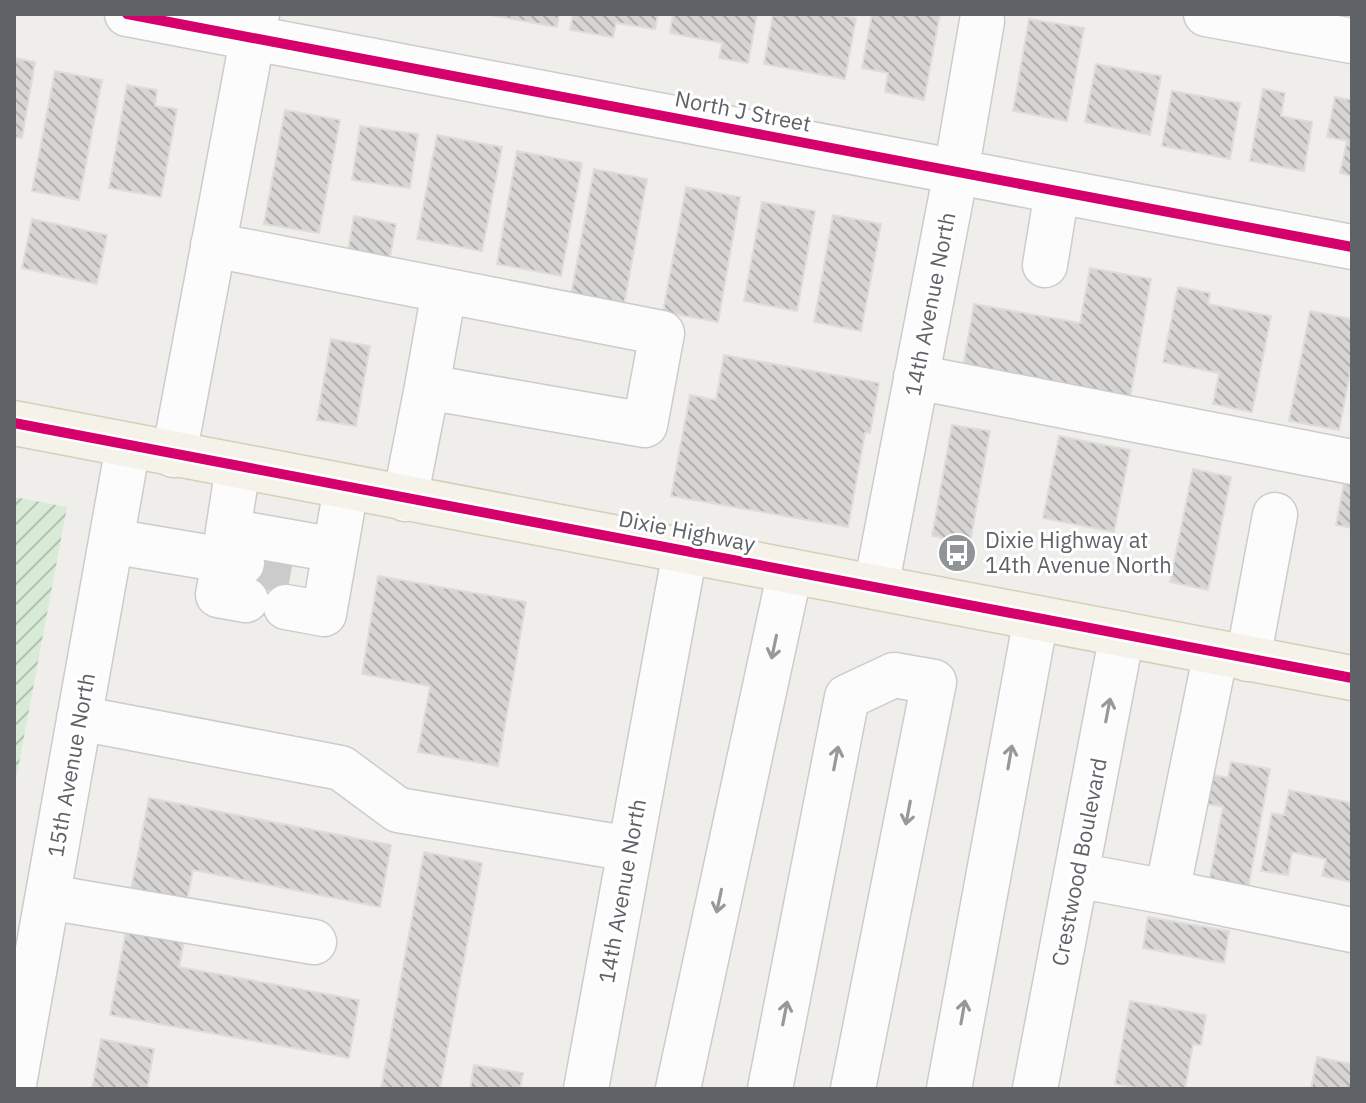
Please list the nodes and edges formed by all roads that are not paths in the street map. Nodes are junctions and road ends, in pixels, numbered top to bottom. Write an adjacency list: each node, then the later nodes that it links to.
1 (127, 14): 4 (street, North J Street)
2 (1206, 14): 5 (street)
3 (982, 21): 6 (street, 14th Avenue North)
4 (255, 26): 6 (street, North J Street); 8 (street)
5 (1352, 41)
6 (956, 172): 7 (street, North J Street); 12 (street, 14th Avenue North)
7 (1057, 191): 9 (street, North J Street); 10 (street)
8 (213, 245): 11 (street); 16 (street)
9 (1352, 247)
10 (1045, 265)
11 (444, 291): 13 (street); 13 (street)
12 (916, 377): 17 (street); 26 (street, 14th Avenue North)
13 (427, 387): 20 (street)
14 (14, 423): 15 (main road, Dixie Highway)
15 (128, 446): 16 (main road, Dixie Highway); 22 (street, 15th Avenue North)
16 (174, 455): 18 (main road, Dixie Highway)
17 (1352, 462)
18 (238, 467): 19 (main road, Dixie Highway); 24 (street)
19 (346, 488): 20 (main road, Dixie Highway); 24 (street)
20 (405, 499): 23 (main road, Dixie Highway)
21 (1275, 515): 29 (street)
22 (111, 541): 24 (street); 31 (street, 15th Avenue North)
23 (685, 552): 25 (main road, Dixie Highway); 32 (street, 14th Avenue North)
24 (274, 570)
25 (790, 571): 26 (main road, Dixie Highway); 40 (street, one-way to 40)
26 (876, 587): 27 (main road, Dixie Highway)
27 (1036, 618): 28 (main road, Dixie Highway); 43 (street, one-way to 27)
28 (1122, 634): 29 (main road, Dixie Highway); 33 (street, Crestwood Boulevard, one-way to 28)
29 (1232, 656): 30 (main road, Dixie Highway); 34 (street)
30 (1352, 678)
31 (79, 718): 32 (street); 35 (street, 15th Avenue North)
32 (630, 849): 39 (street, 14th Avenue North)
33 (1076, 875): 34 (street); 44 (street, Crestwood Boulevard)
34 (1167, 892): 36 (street)
35 (48, 897): 37 (street); 38 (street, 15th Avenue North)
36 (1352, 930)
37 (314, 942)
38 (14, 1084)
39 (586, 1089)
40 (678, 1089)
41 (770, 1089): 42 (street, one-way to 42)
42 (853, 1089)
43 (949, 1089)
44 (1035, 1089)

